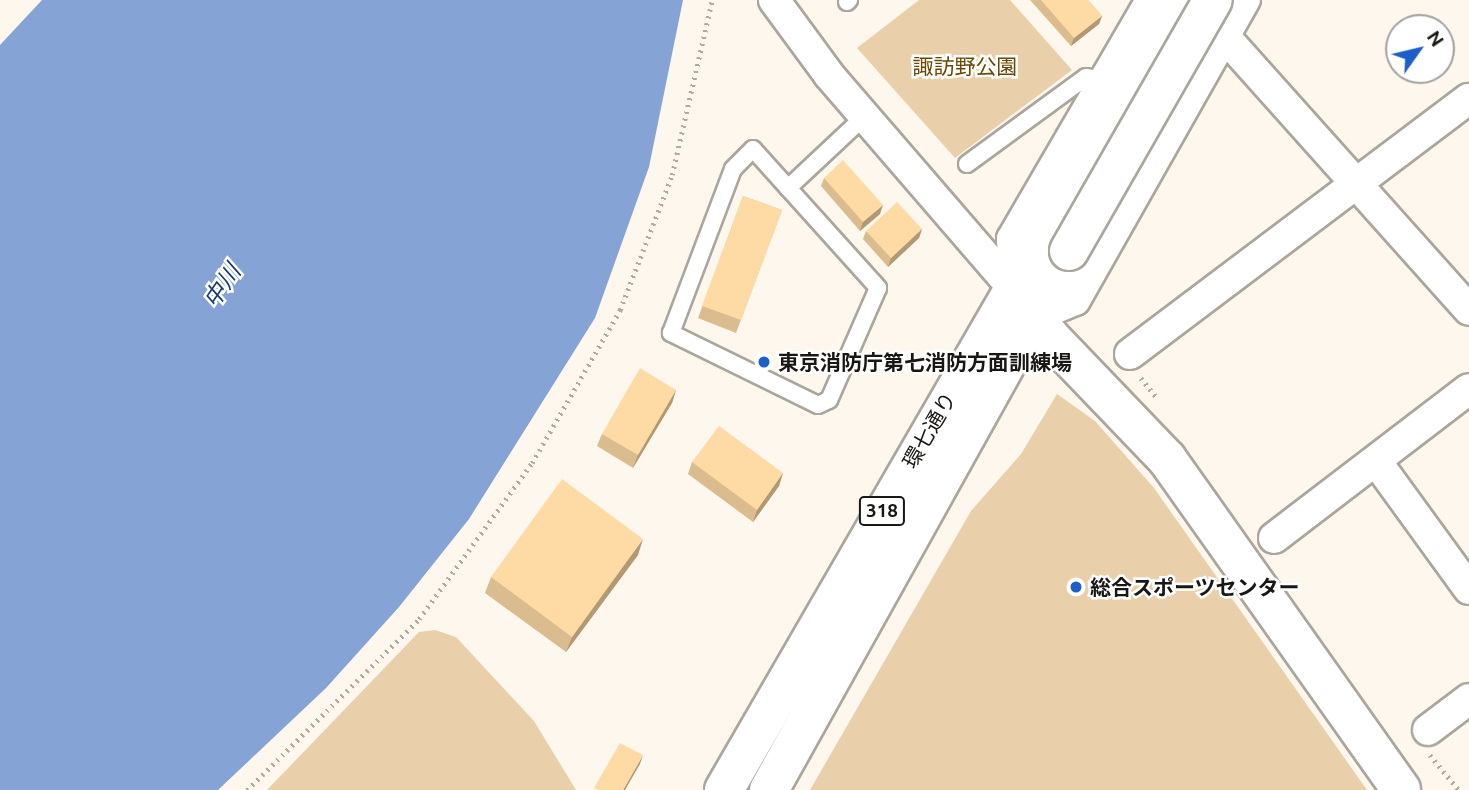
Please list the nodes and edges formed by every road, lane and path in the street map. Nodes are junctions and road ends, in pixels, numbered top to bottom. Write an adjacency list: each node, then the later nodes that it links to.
1 (712, 0): 24 (path)
2 (774, 0): 10 (street)
3 (1151, 0): 8 (street)
4 (1181, 0): 14 (main road, 環七通り / 318)
5 (1213, 0): 14 (main road, 環七通り / 318, bridge)
6 (1245, 0): 7 (street)
7 (1226, 37): 12 (street); 15 (street)
8 (1104, 80): 11 (lane); 15 (street)
9 (1469, 99): 12 (street)
10 (864, 117): 13 (lane); 15 (street)
11 (967, 164)
12 (1358, 182): 16 (street); 17 (street)
13 (788, 188): 13 (lane)
14 (1058, 243): 15 (main road, 環七通り / 318)
15 (1024, 303): 25 (main road, 環七通り / 318); 26 (main road, 環七通り / 318); 27 (main road)
16 (1469, 310)
17 (1130, 354)
18 (1469, 389): 19 (street)
19 (1376, 461): 20 (street); 21 (street)
20 (1274, 538)
21 (1469, 589)
22 (1469, 699): 23 (street)
23 (1426, 739): 28 (path)
24 (247, 790)
25 (724, 790)
26 (769, 790)
27 (1401, 790)
28 (1459, 790)

